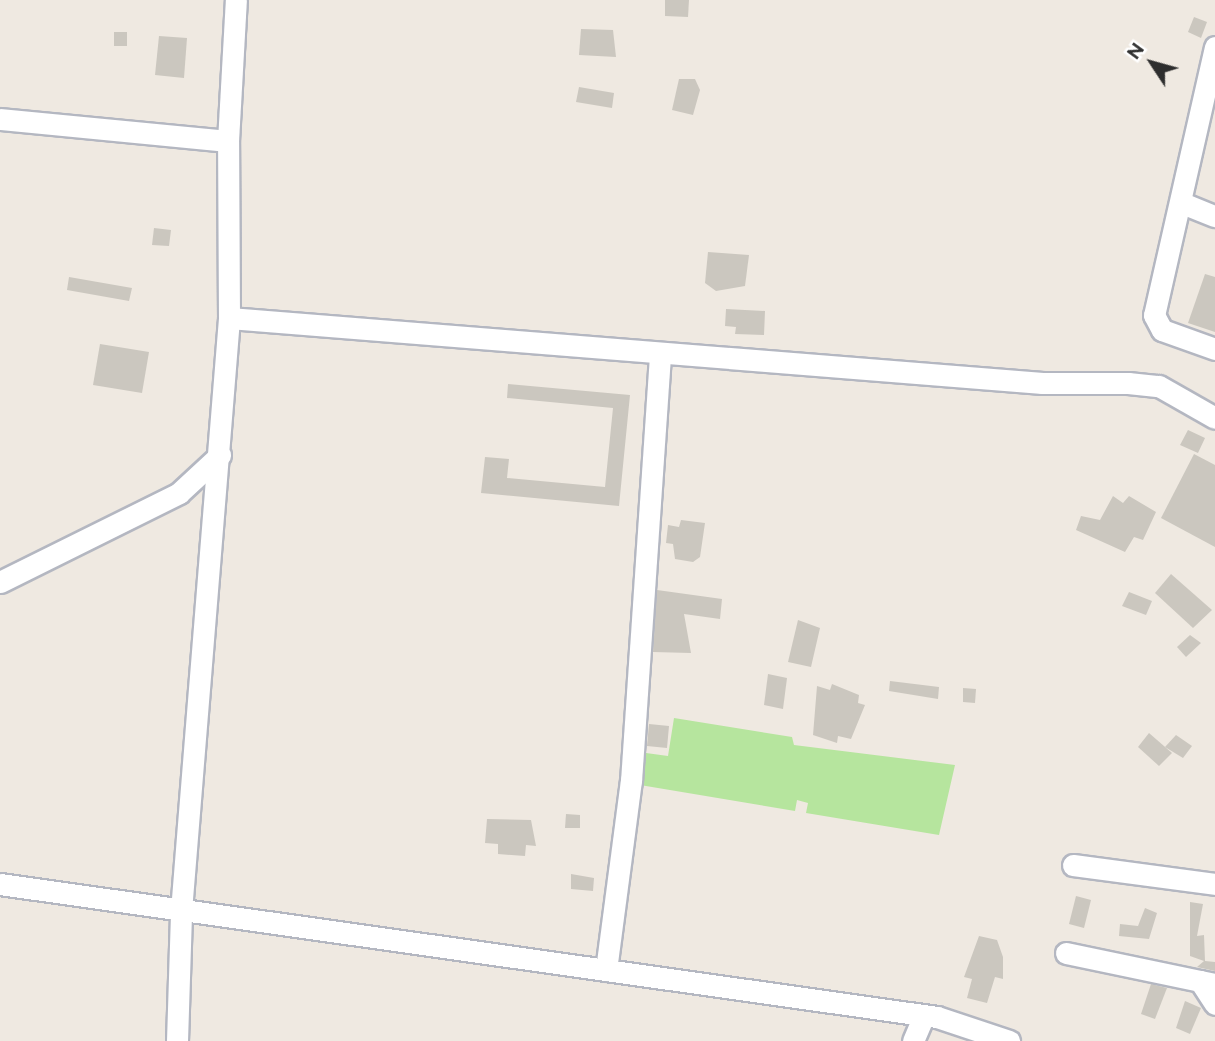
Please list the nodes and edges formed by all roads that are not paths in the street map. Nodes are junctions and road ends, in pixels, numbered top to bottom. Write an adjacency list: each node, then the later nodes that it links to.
1 (236, 0): 4 (street)
2 (1215, 47): 5 (street)
3 (0, 119): 4 (street)
4 (228, 141): 7 (street)
5 (1182, 204): 6 (street); 8 (street)
6 (1215, 216)
7 (229, 318): 9 (street); 11 (street)
8 (1215, 349)
9 (660, 355): 10 (street); 18 (street)
10 (1215, 418)
11 (220, 455): 12 (street); 16 (street)
12 (0, 582)
13 (1073, 865): 15 (street)
14 (0, 884): 16 (street)
15 (1215, 884)
16 (181, 911): 18 (street); 22 (street)
17 (1066, 953): 19 (street)
18 (606, 970): 21 (street)
19 (1208, 982): 20 (street)
20 (1215, 1004)
21 (923, 1017): 23 (street); 24 (street)
22 (177, 1041)
23 (913, 1041)
24 (1009, 1041)

